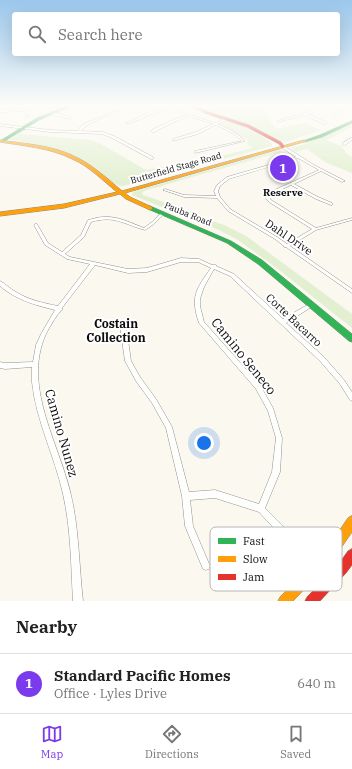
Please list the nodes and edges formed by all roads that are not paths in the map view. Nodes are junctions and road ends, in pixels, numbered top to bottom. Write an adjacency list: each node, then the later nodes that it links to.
1 (13, 133): 9 (main road)
2 (90, 133): 14 (street)
3 (197, 133): 8 (street)
4 (232, 133): 12 (street)
5 (259, 133): 11 (main road)
6 (327, 133): 11 (main road, Butterfield Stage Road)
7 (352, 139): 10 (street)
8 (174, 140)
9 (1, 141): 19 (main road, Pauba Road)
10 (344, 144)
11 (282, 146): 13 (street); 19 (main road, Butterfield Stage Road)
12 (196, 152)
13 (300, 157): 15 (street); 20 (street)
14 (152, 158)
15 (322, 170): 16 (street); 17 (street)
16 (343, 181)
17 (292, 184): 21 (street); 26 (street)
18 (165, 190): 20 (street)
19 (119, 192): 22 (main road, Butterfield Stage Road); 23 (main road, Pauba Road)
20 (218, 197): 27 (street, Dahl Drive)
21 (331, 204)
22 (0, 214)
23 (163, 214): 28 (street); 33 (main road, Pauba Road)
24 (352, 219): 26 (street)
25 (36, 225): 28 (street, Corte Bacarro)
26 (315, 229): 27 (street)
27 (286, 246): 32 (street, Dahl Drive)
28 (62, 254): 29 (street, Corte Bacarro)
29 (93, 264): 30 (street, Corte Bacarro); 34 (street, Camino Nunez)
30 (214, 266): 35 (street, Corte Bacarro); 42 (street, Camino Seneco)
31 (0, 283): 34 (street)
32 (352, 291)
33 (311, 305): 35 (street); 37 (main road, Pauba Road)
34 (60, 309): 38 (street, Camino Nunez)
35 (283, 322): 40 (street, Corte Bacarro)
36 (123, 326): 41 (street)
37 (352, 339)
38 (35, 364): 39 (street); 51 (street, Camino Nunez)
39 (0, 365)
40 (352, 398)
41 (186, 496): 42 (street); 47 (street)
42 (261, 509): 44 (street)
43 (352, 522): 45 (main road)
44 (278, 527)
45 (342, 537)
46 (352, 555): 48 (main road)
47 (206, 566)
48 (342, 569)
49 (294, 591): 52 (main road)
50 (319, 591): 53 (main road)
51 (78, 601)
52 (284, 601)
53 (311, 601)

